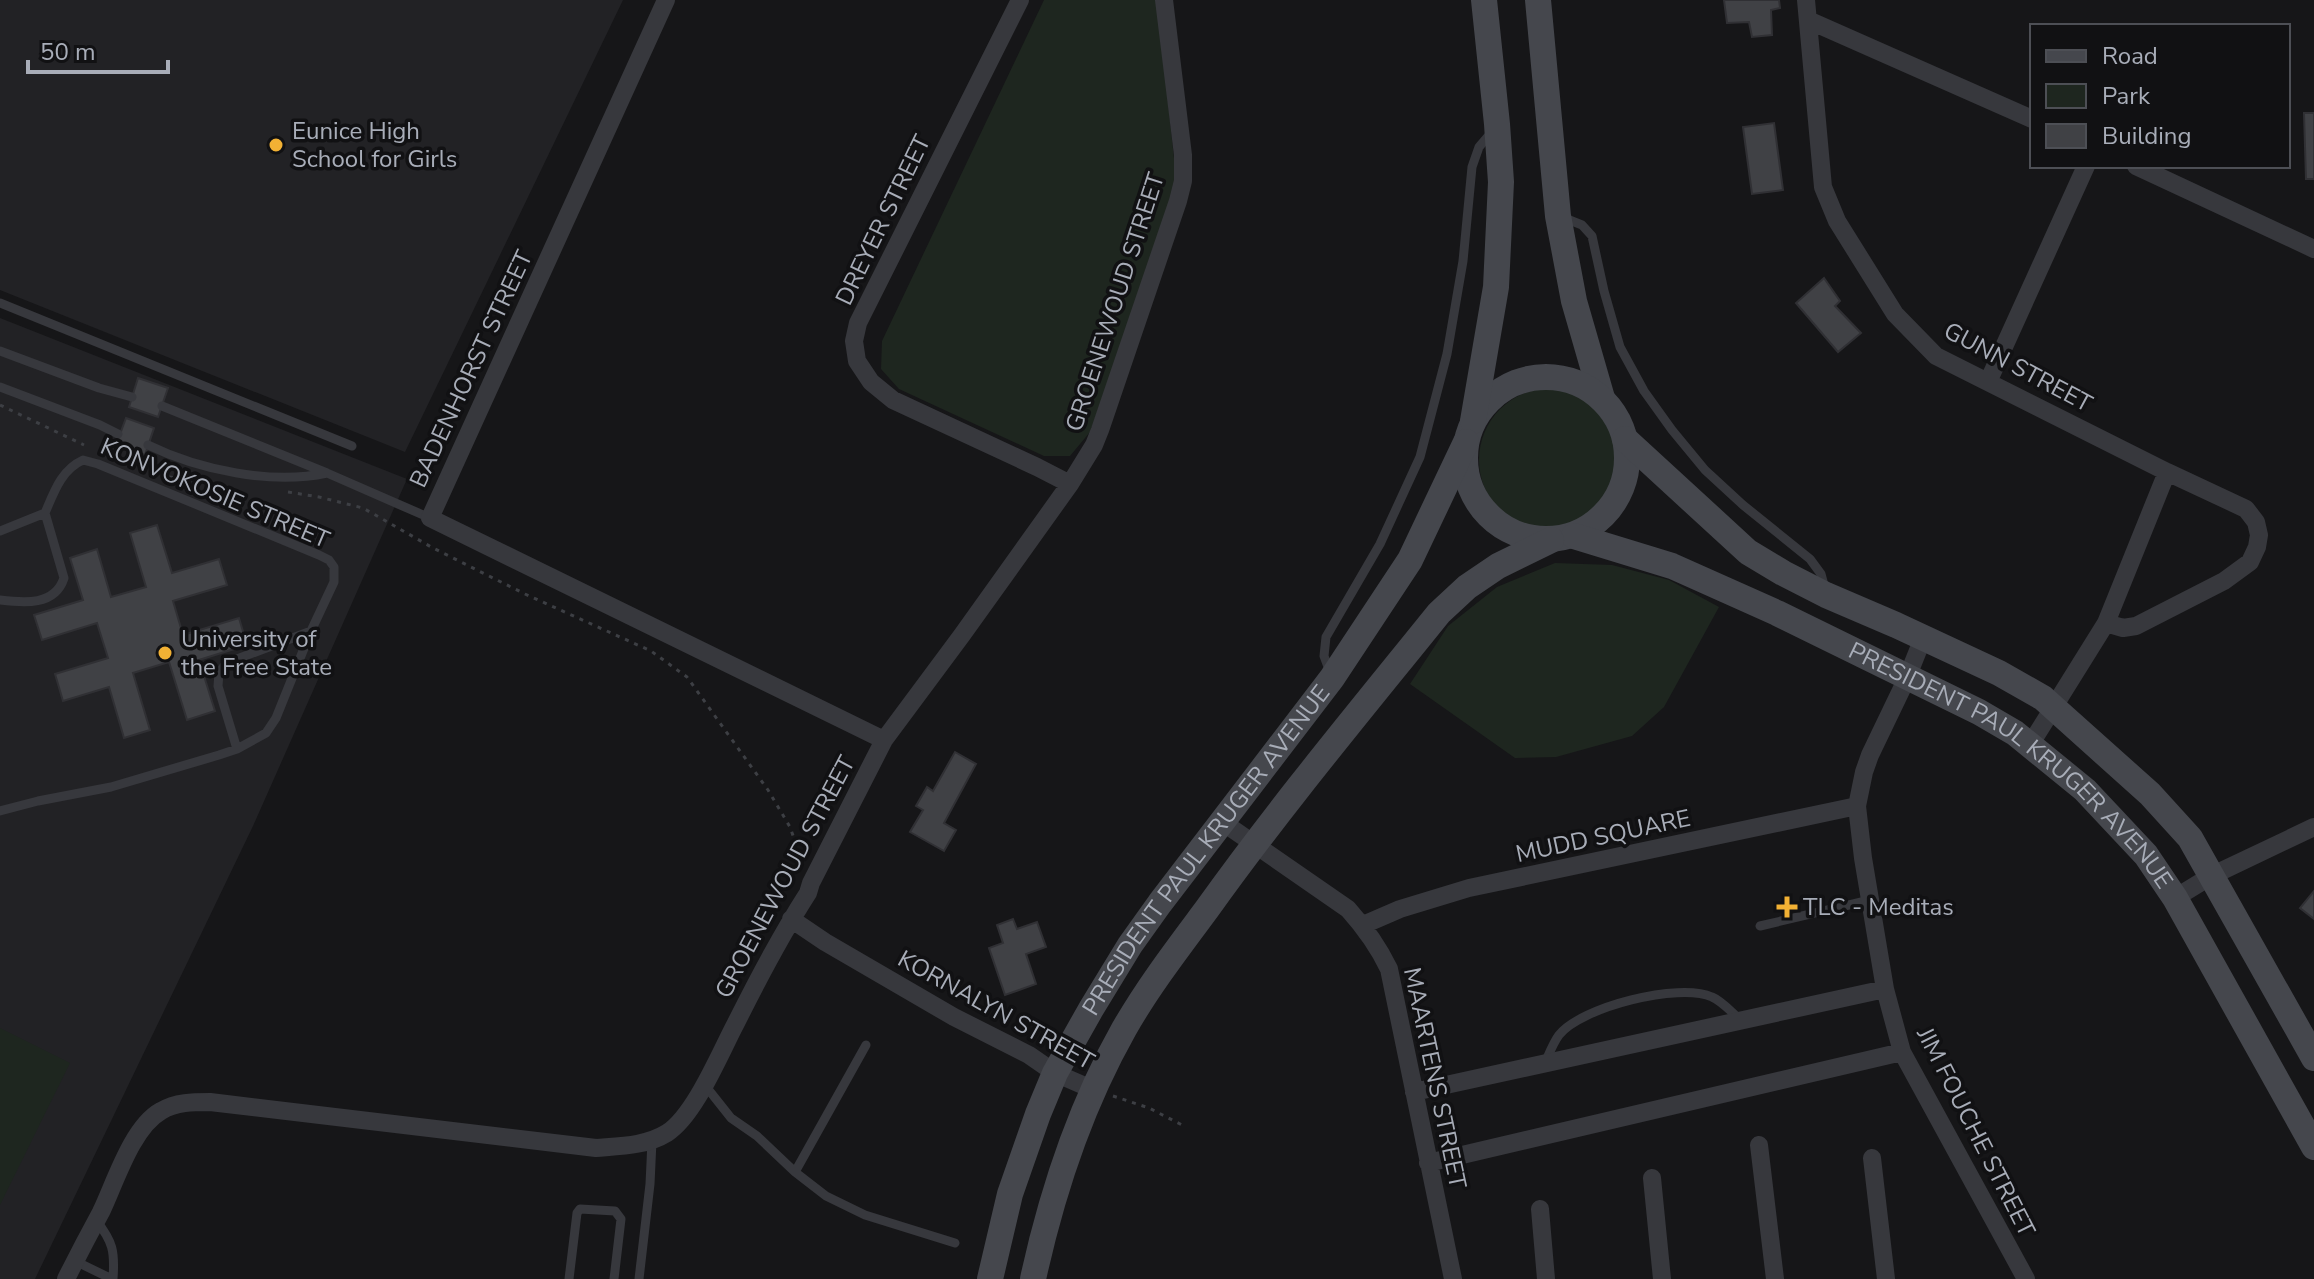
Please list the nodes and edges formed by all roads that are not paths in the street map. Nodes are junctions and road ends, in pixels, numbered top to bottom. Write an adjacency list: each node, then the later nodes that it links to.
1 (666, 0): 32 (street, BADENHORST STREET)
2 (1020, 0): 27 (street, DREYER STREET)
3 (1164, 0): 26 (street, GROENEWOUD STREET)
4 (1484, 0): 9 (street, PRESIDENT PAUL KRUGER AVENUE)
5 (1538, 0): 12 (street)
6 (1806, 0): 7 (street, GUNN STREET)
7 (1808, 20): 8 (street); 16 (street, GUNN STREET)
8 (2030, 118)
9 (1497, 124): 21 (street, PRESIDENT PAUL KRUGER AVENUE); 40 (lane)
10 (2085, 168): 16 (street)
11 (2140, 168): 13 (street)
12 (1558, 216): 19 (street); 35 (lane)
13 (2314, 249)
14 (0, 303): 25 (lane)
15 (0, 351): 18 (lane)
16 (1988, 382): 28 (street, GUNN STREET)
17 (0, 387): 22 (lane)
18 (132, 397)
19 (1602, 398): 21 (street); 23 (street)
20 (162, 406): 29 (lane)
21 (1469, 433): 34 (street); 40 (street, PRESIDENT PAUL KRUGER AVENUE)
22 (118, 434)
23 (1625, 439): 34 (street); 35 (street, PRESIDENT PAUL KRUGER AVENUE)
24 (148, 445): 29 (lane)
25 (352, 446)
26 (1083, 464): 27 (street, DREYER STREET); 30 (street, GROENEWOUD STREET)
27 (1037, 467): 30 (street, DREYER STREET)
28 (2167, 472): 37 (street); 37 (street, GUNN STREET)
29 (327, 473): 32 (lane)
30 (1070, 484): 43 (street, GROENEWOUD STREET)
31 (45, 513): 33 (lane); 36 (lane); 38 (lane, KONVOKOSIE STREET)
32 (430, 518): 43 (street, BADENHORST STREET)
33 (0, 531)
34 (1563, 538): 41 (street, PRESIDENT PAUL KRUGER AVENUE); 50 (street, PRESIDENT PAUL KRUGER AVENUE)
35 (1826, 595): 39 (street, PRESIDENT PAUL KRUGER AVENUE)
36 (0, 600)
37 (2106, 623): 42 (street)
38 (311, 631): 45 (lane, KONVOKOSIE STREET); 45 (lane)
39 (1923, 638): 41 (street, JIM FOUCHE STREET); 42 (street, PRESIDENT PAUL KRUGER AVENUE)
40 (1332, 678): 48 (street, PRESIDENT PAUL KRUGER AVENUE)
41 (1907, 678): 44 (street, PRESIDENT PAUL KRUGER AVENUE); 46 (street, JIM FOUCHE STREET)
42 (2054, 708): 44 (street); 51 (street, PRESIDENT PAUL KRUGER AVENUE)
43 (884, 740): 54 (street, GROENEWOUD STREET)
44 (2030, 745): 52 (street, PRESIDENT PAUL KRUGER AVENUE)
45 (237, 749): 47 (lane, KONVOKOSIE STREET)
46 (1857, 806): 53 (street, JIM FOUCHE STREET); 55 (street, MUDD SQUARE)
47 (0, 811)
48 (1221, 821): 50 (street, MAARTENS STREET); 63 (street, PRESIDENT PAUL KRUGER AVENUE)
49 (2314, 827): 51 (street)
50 (1254, 844): 55 (street, MAARTENS STREET); 65 (street, PRESIDENT PAUL KRUGER AVENUE)
51 (2211, 876): 52 (street); 61 (street, PRESIDENT PAUL KRUGER AVENUE)
52 (2175, 898): 69 (street, PRESIDENT PAUL KRUGER AVENUE)
53 (1870, 900): 56 (lane); 57 (street, JIM FOUCHE STREET)
54 (791, 919): 63 (street, KORNALYN STREET); 64 (street, GROENEWOUD STREET)
55 (1363, 925): 66 (street, MAARTENS STREET)
56 (1760, 926)
57 (1885, 989): 58 (street); 60 (street, JIM FOUCHE STREET)
58 (1741, 1020): 62 (street); 62 (lane)
59 (866, 1045): 72 (lane)
60 (1902, 1052): 71 (street); 89 (street, JIM FOUCHE STREET)
61 (2314, 1058)
62 (1544, 1064): 66 (street)
63 (1055, 1073): 65 (street, KORNALYN STREET); 82 (street, PRESIDENT PAUL KRUGER AVENUE)
64 (704, 1084): 67 (street, GROENEWOUD STREET); 72 (lane)
65 (1094, 1090): 83 (street, PRESIDENT PAUL KRUGER AVENUE)
66 (1414, 1092): 71 (street, MAARTENS STREET)
67 (652, 1141): 75 (street, GROENEWOUD STREET); 81 (lane)
68 (1759, 1145): 87 (street)
69 (2314, 1147)
70 (1872, 1158): 88 (street)
71 (1428, 1163): 84 (street, MAARTENS STREET)
72 (795, 1172): 76 (lane)
73 (1652, 1178): 86 (street)
74 (1540, 1209): 85 (street)
75 (96, 1220): 77 (street, GROENEWOUD STREET); 78 (lane)
76 (955, 1243)
77 (70, 1274): 78 (lane)
78 (113, 1279)
79 (569, 1279): 80 (lane)
80 (614, 1279)
81 (639, 1279)
82 (990, 1279)
83 (1033, 1279)
84 (1453, 1279)
85 (1546, 1279)
86 (1662, 1279)
87 (1775, 1279)
88 (1886, 1279)
89 (2026, 1279)

